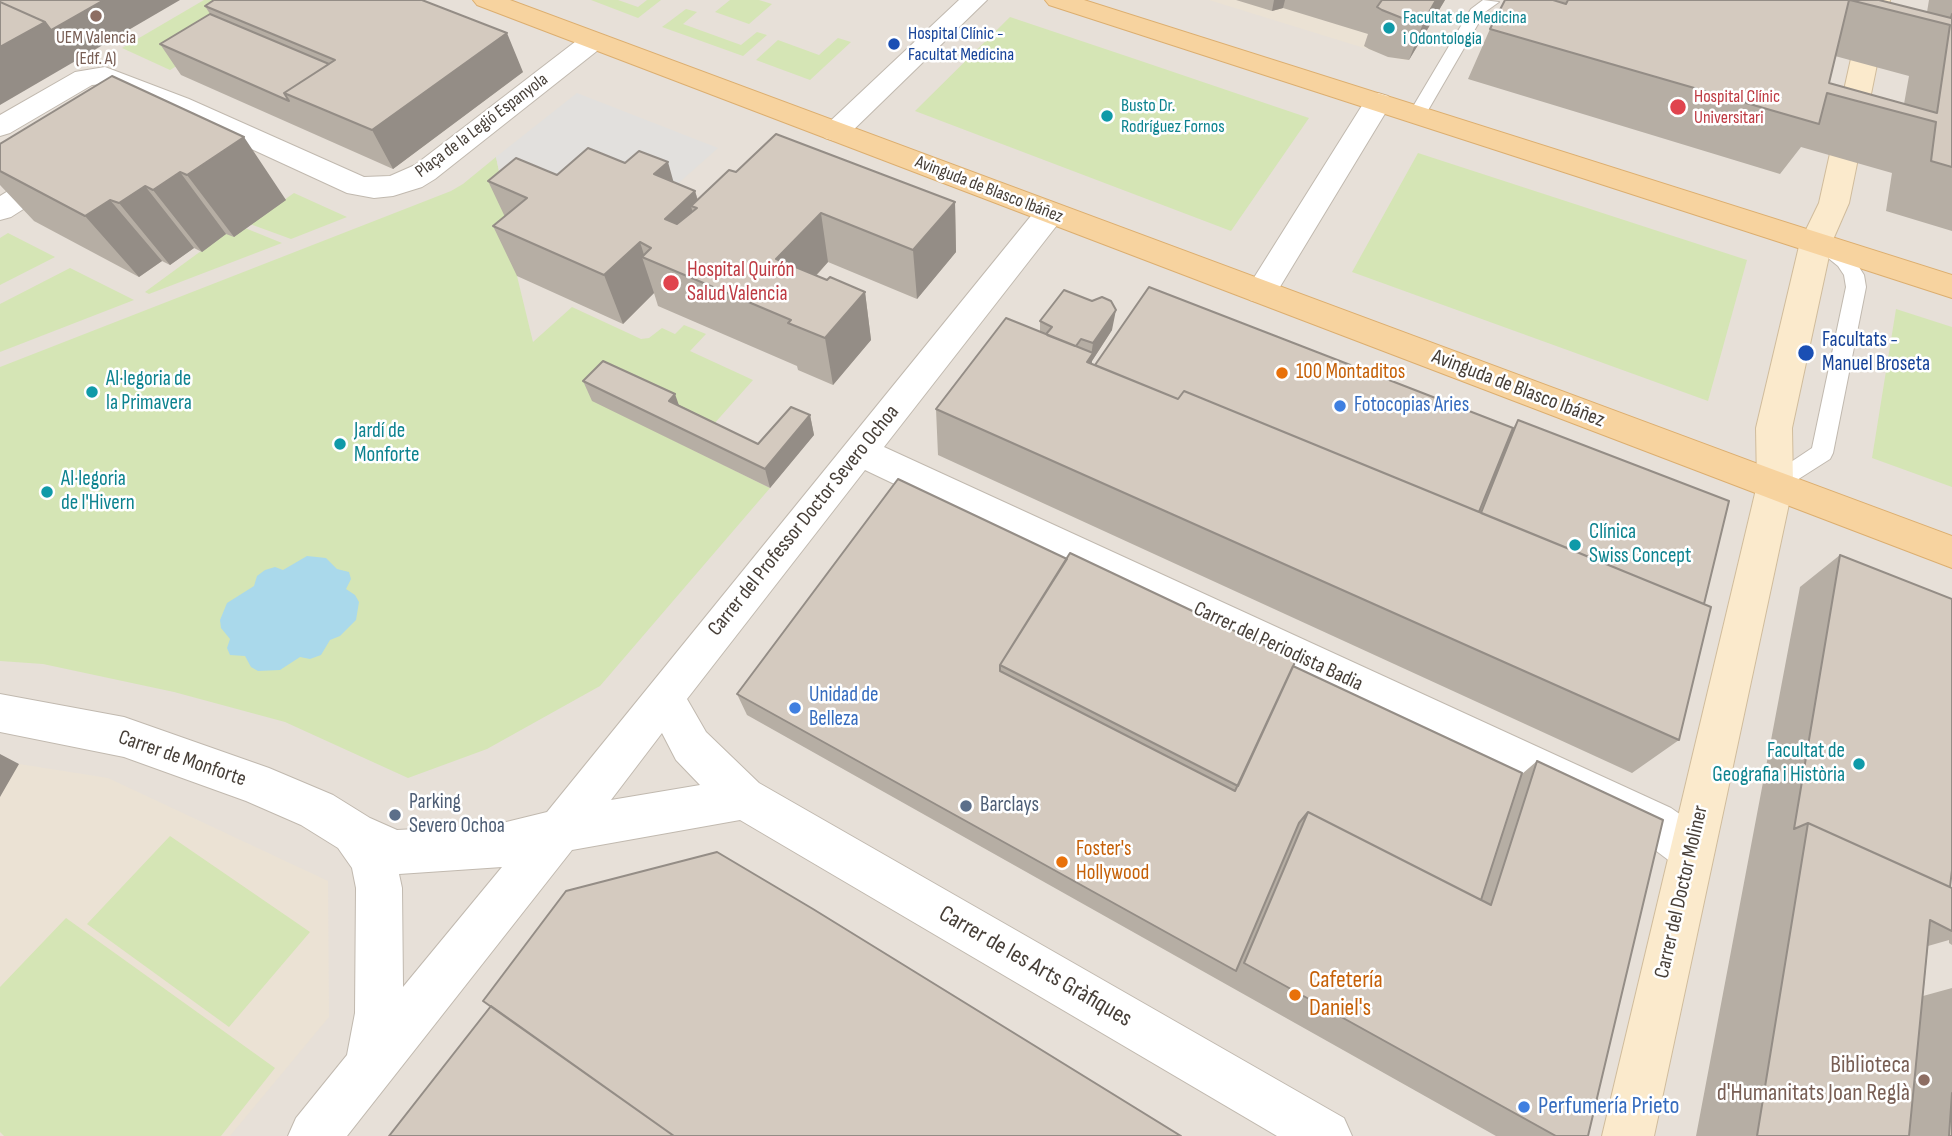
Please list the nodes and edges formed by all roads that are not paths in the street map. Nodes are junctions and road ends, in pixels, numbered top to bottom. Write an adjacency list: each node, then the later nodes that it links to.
1 (486, 0): 6 (main road, Avinguda de Blasco Ibáñez)
2 (974, 0): 10 (street)
3 (1058, 0): 7 (main road)
4 (1877, 0): 14 (street)
5 (1494, 4): 8 (lane)
6 (593, 41): 9 (street, Plaça de la Legió Espanyola); 10 (main road, Avinguda de Blasco Ibáñez)
7 (1378, 102): 8 (main road); 16 (street)
8 (1417, 115): 14 (main road)
9 (0, 127)
10 (835, 132): 13 (main road, Avinguda de Blasco Ibáñez)
11 (80, 159): 12 (street)
12 (0, 210)
13 (1050, 213): 16 (main road, Avinguda de Blasco Ibáñez); 17 (street, Carrer del Professor Doctor Severo Ochoa)
14 (1816, 242): 15 (main road); 18 (street); 18 (lane)
15 (1952, 287)
16 (1261, 292): 18 (main road, Avinguda de Blasco Ibáñez)
17 (861, 452): 20 (street, Carrer del Professor Doctor Severo Ochoa); 25 (street, Carrer del Periodista Badia)
18 (1775, 485): 19 (main road, Avinguda de Blasco Ibáñez); 25 (street, Carrer del Doctor Moliner)
19 (1952, 552)
20 (664, 697): 22 (street, Carrer de les Arts Gràfiques); 23 (street, Carrer del Professor Doctor Severo Ochoa)
21 (0, 713): 24 (street, Carrer de Monforte)
22 (744, 799): 23 (street); 28 (street, Carrer de les Arts Gràfiques)
23 (561, 831): 24 (street); 26 (street, Carrer del Professor Doctor Severo Ochoa)
24 (354, 833): 26 (street, Carrer del Professor Doctor Severo Ochoa)
25 (1691, 849): 29 (street, Carrer del Doctor Moliner)
26 (370, 1064): 27 (street, Carrer del Professor Doctor Severo Ochoa)
27 (314, 1136)
28 (1326, 1136)
29 (1628, 1136)

